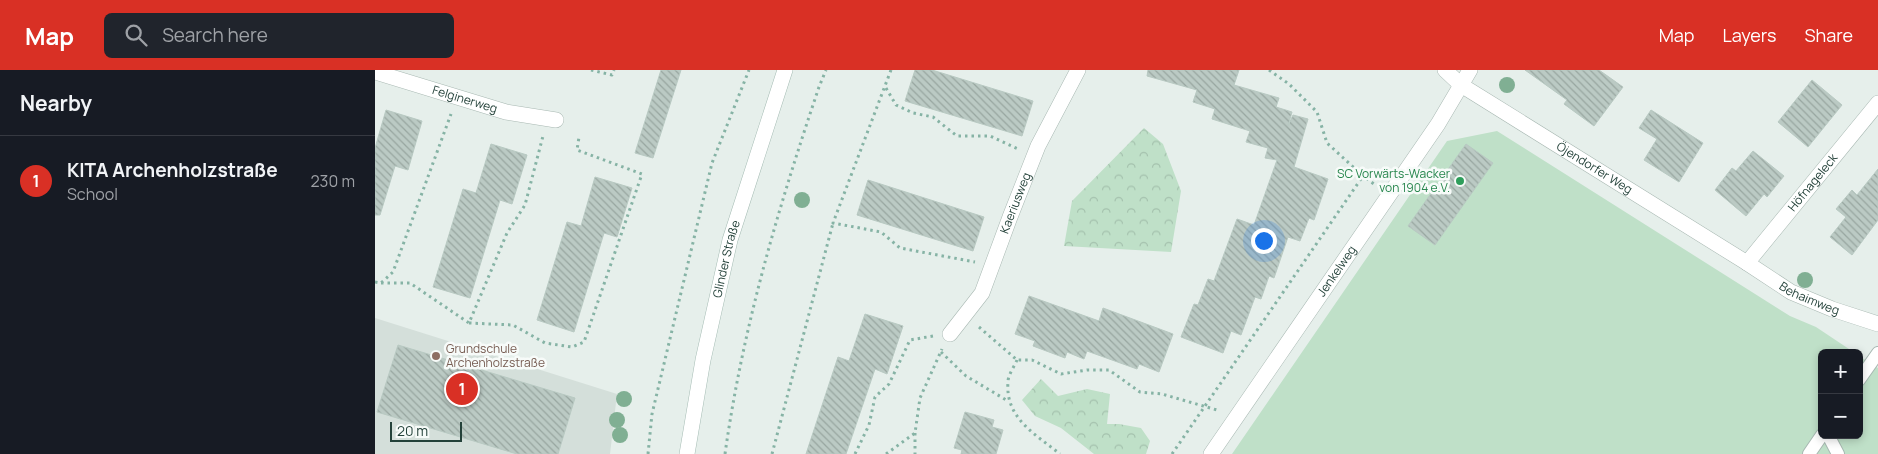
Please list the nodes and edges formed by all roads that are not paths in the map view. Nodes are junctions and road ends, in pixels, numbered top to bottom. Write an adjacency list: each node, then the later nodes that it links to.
1 (785, 70): 16 (street, Glinder Straße)
2 (1078, 70): 11 (street, Kaeriusweg)
3 (1445, 70): 6 (street, Öjendorfer Weg)
4 (1470, 70): 6 (street, Jenkelweg)
5 (377, 71): 8 (street, Felginerweg)
6 (1461, 85): 9 (street, Öjendorfer Weg); 17 (street, Jenkelweg)
7 (1878, 103): 9 (street, Höfnageleck)
8 (552, 119)
9 (1747, 263): 10 (street, Behaimweg)
10 (1878, 324)
11 (951, 334)
12 (1878, 353): 13 (lane)
13 (1863, 374)
14 (1819, 439): 18 (lane)
15 (1829, 439): 19 (lane)
16 (687, 454)
17 (1211, 454)
18 (1809, 454)
19 (1838, 454)

